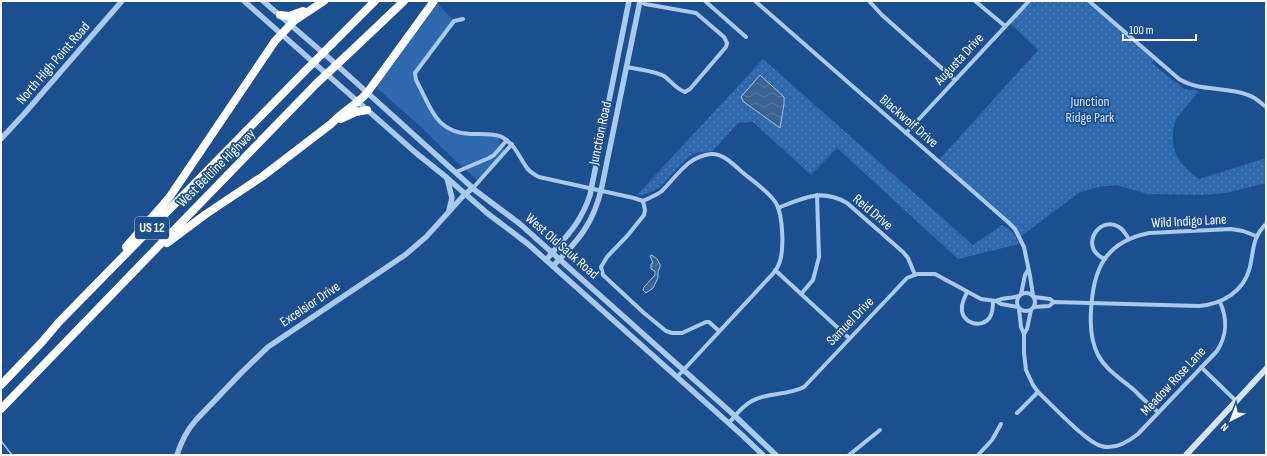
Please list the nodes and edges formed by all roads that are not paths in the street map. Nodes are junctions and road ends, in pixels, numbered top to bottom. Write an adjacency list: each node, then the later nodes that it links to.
1 (122, 1): 33 (street, North High Point Road)
2 (244, 1): 23 (street, West Old Sauk Road)
3 (263, 1): 19 (street, West Old Sauk Road)
4 (324, 1): 18 (highway)
5 (375, 1): 68 (highway, West Beltline Highway / US 12, bridge)
6 (404, 1): 61 (highway, West Beltline Highway / US 12, bridge)
7 (434, 1): 27 (highway)
8 (629, 1): 39 (street, Junction Road)
9 (640, 1): 25 (street, Junction Road); 25 (street)
10 (705, 1): 24 (street)
11 (755, 1): 17 (street, Blackwolf Drive)
12 (764, 1): 17 (street)
13 (869, 1): 26 (street)
14 (975, 1): 22 (street)
15 (1029, 1): 22 (street, Augusta Drive)
16 (1089, 1): 29 (street)
17 (760, 5): 32 (street, Blackwolf Drive)
18 (315, 7): 19 (highway); 21 (highway)
19 (280, 15): 21 (street, West Old Sauk Road)
20 (463, 19): 34 (street)
21 (290, 24): 23 (highway); 27 (street, West Old Sauk Road)
22 (1005, 26): 26 (street, Augusta Drive)
23 (281, 34): 28 (street, West Old Sauk Road); 68 (highway)
24 (746, 37)
25 (626, 67): 40 (street, Junction Road)
26 (955, 80): 32 (street, Augusta Drive)
27 (367, 93): 28 (highway); 36 (street, West Old Sauk Road)
28 (358, 102): 30 (street, West Old Sauk Road); 31 (highway)
29 (1266, 107)
30 (367, 110): 31 (highway); 37 (street, West Old Sauk Road)
31 (331, 124): 61 (highway)
32 (906, 133): 55 (street, Blackwolf Drive)
33 (1, 139)
34 (507, 140): 35 (street); 36 (street)
35 (512, 144): 38 (street); 39 (street)
36 (456, 172): 38 (street, West Old Sauk Road)
37 (446, 177): 41 (street, West Old Sauk Road); 45 (street)
38 (473, 188): 41 (street, Excelsior Drive); 49 (street, West Old Sauk Road)
39 (591, 189): 40 (street); 49 (street, Junction Road)
40 (601, 191): 43 (street); 52 (street, Junction Road)
41 (465, 194): 45 (street, Excelsior Drive); 51 (street, West Old Sauk Road)
42 (817, 195): 44 (street, Reid Drive); 56 (street, Reid Drive); 58 (street)
43 (643, 201): 44 (street); 69 (street)
44 (778, 208): 54 (street)
45 (448, 212): 86 (street, Excelsior Drive)
46 (1266, 224): 47 (street)
47 (1256, 236): 48 (street, Wild Indigo Lane); 64 (street)
48 (1129, 239): 50 (street, Wild Indigo Lane); 50 (street)
49 (552, 253): 51 (street, Junction Road); 52 (street, West Old Sauk Road)
50 (1104, 259): 65 (street, Wild Indigo Lane)
51 (546, 260): 53 (street, West Old Sauk Road)
52 (560, 260): 53 (street, Junction Road); 74 (street, West Old Sauk Road)
53 (553, 266): 75 (street, West Old Sauk Road)
54 (776, 270): 58 (street); 69 (street)
55 (1028, 270): 59 (street, Blackwolf Drive); 60 (street, Blackwolf Drive)
56 (914, 275): 57 (street); 71 (street, Samuel Drive)
57 (967, 292): 62 (street); 62 (street)
58 (801, 294): 71 (street)
59 (1020, 295): 60 (street); 62 (street); 66 (street)
60 (1033, 296): 63 (street); 67 (street)
61 (108, 298): 79 (highway, West Beltline Highway / US 12)
62 (994, 301): 66 (street)
63 (1054, 302): 65 (street); 67 (street)
64 (1220, 302): 65 (street); 72 (street, Meadow Rose Lane)
65 (1091, 304): 80 (street, Wild Indigo Lane)
66 (1018, 308): 67 (street); 70 (street)
67 (1032, 308): 70 (street)
68 (59, 322): 76 (highway, West Beltline Highway / US 12)
69 (719, 332): 74 (street)
70 (1024, 334): 77 (street)
71 (849, 338): 82 (street, Samuel Drive)
72 (1201, 367): 78 (street); 80 (street, Meadow Rose Lane)
73 (1266, 369): 78 (main road)
74 (683, 370): 75 (street); 82 (street, West Old Sauk Road)
75 (677, 377): 83 (street, West Old Sauk Road)
76 (1, 385)
77 (1038, 392): 80 (street, Meadow Rose Lane); 81 (street)
78 (1237, 402): 91 (main road)
79 (1, 409)
80 (1158, 412)
81 (1017, 413)
82 (735, 416): 83 (street, Samuel Drive); 88 (street, West Old Sauk Road)
83 (729, 423): 87 (street, West Old Sauk Road)
84 (1001, 424): 90 (street)
85 (880, 430): 89 (street)
86 (177, 455)
87 (763, 455)
88 (776, 455)
89 (849, 455)
90 (978, 455)
91 (1186, 455)

